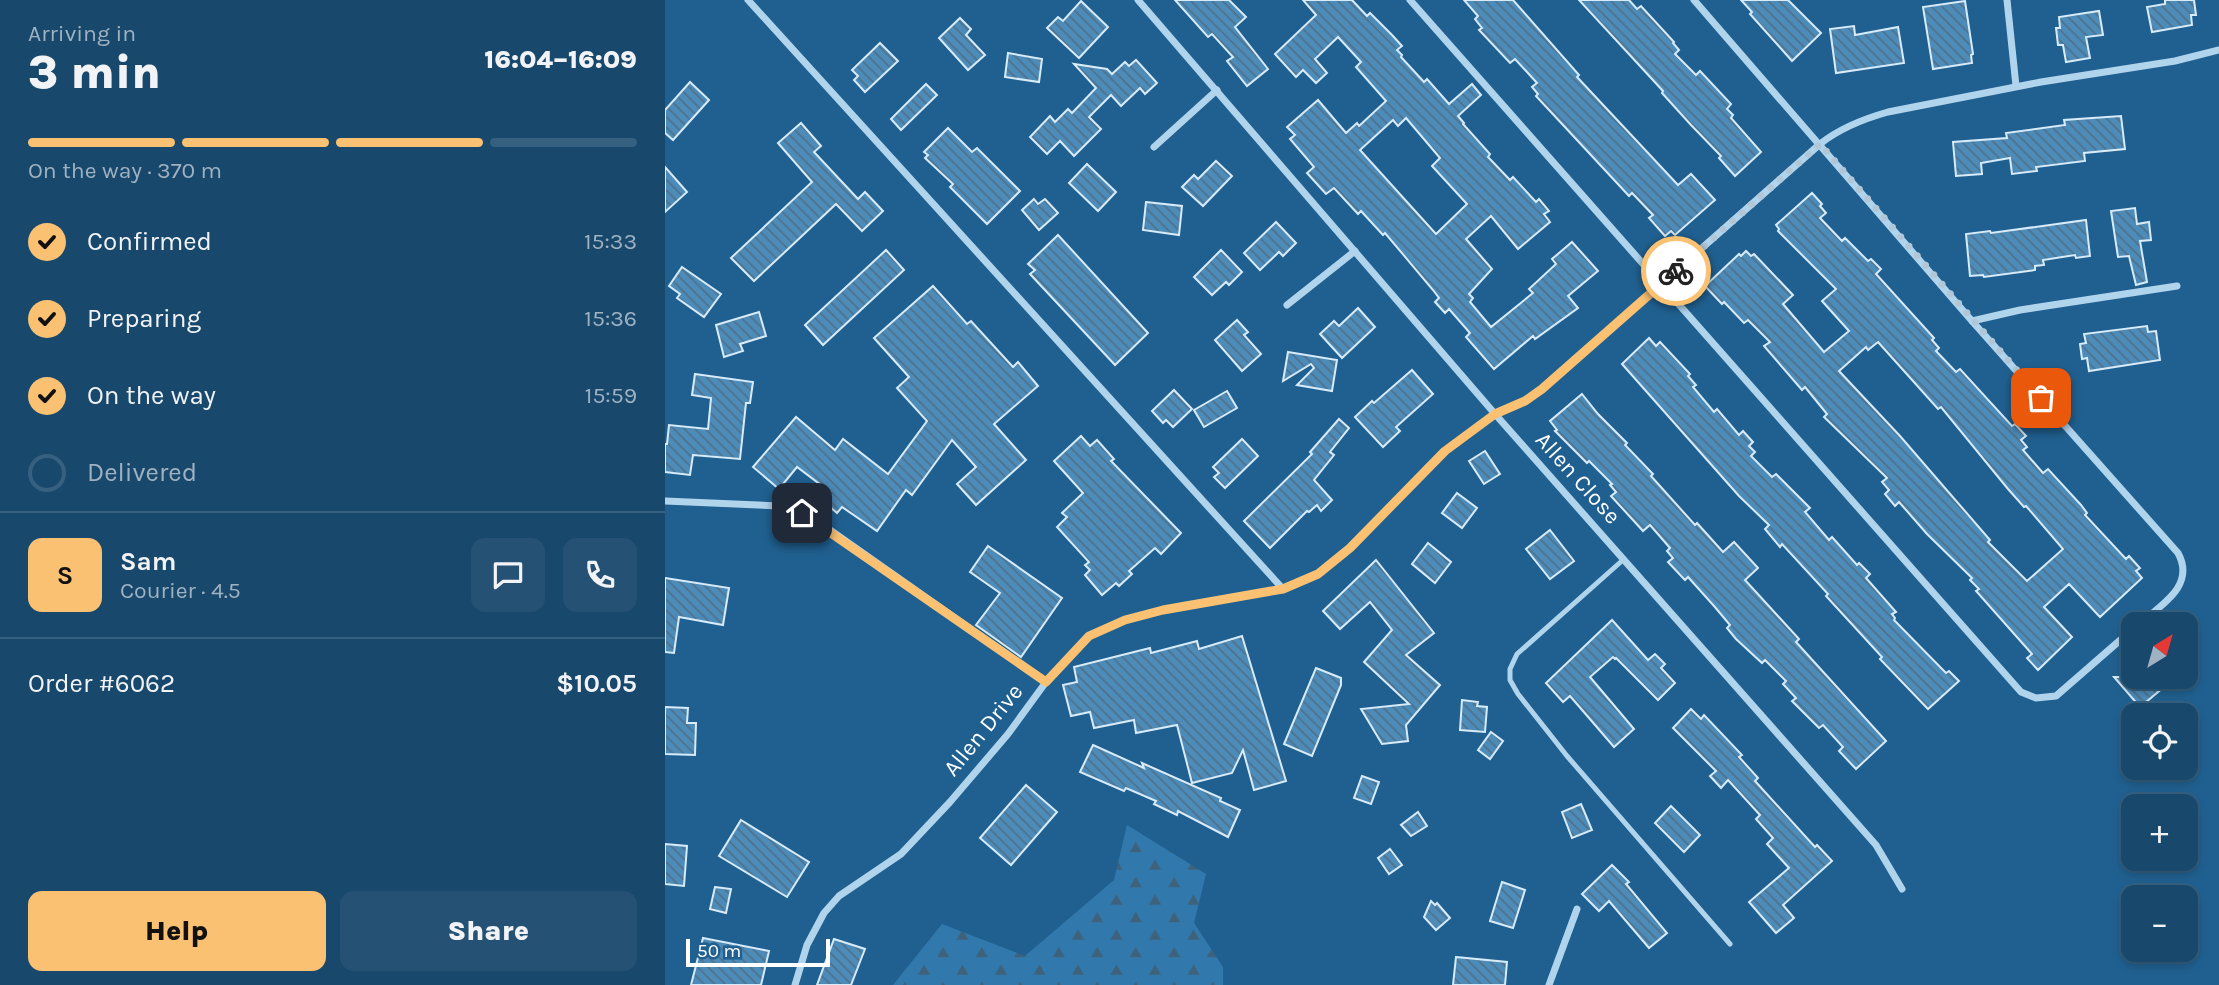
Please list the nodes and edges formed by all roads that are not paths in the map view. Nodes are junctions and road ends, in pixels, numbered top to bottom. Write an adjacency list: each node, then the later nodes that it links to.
1 (748, 0): 19 (street)
2 (1138, 0): 8 (street, Allen Close)
3 (1410, 0): 12 (street)
4 (1693, 0): 9 (street)
5 (2007, 0): 7 (street)
6 (2219, 50): 7 (street, Allen Drive)
7 (2017, 86): 9 (street, Allen Drive)
8 (1216, 90): 10 (street); 11 (street, Allen Close)
9 (1820, 144): 12 (street, Allen Drive); 15 (street)
10 (1154, 146)
11 (1355, 251): 14 (street); 16 (street, Allen Close)
12 (1660, 284): 16 (street, Allen Drive); 21 (street)
13 (2177, 286): 15 (street)
14 (1287, 305)
15 (1972, 321): 20 (street)
16 (1495, 414): 18 (street, Allen Close); 19 (street, Allen Drive)
17 (665, 501): 22 (street)
18 (1623, 559): 23 (street, Allen Close); 25 (lane)
19 (1283, 589): 22 (street, Allen Drive)
20 (2154, 612)
21 (2121, 639)
22 (1046, 682): 26 (street, Allen Drive)
23 (1902, 889)
24 (1577, 909): 27 (street)
25 (1730, 944)
26 (795, 985)
27 (1549, 985)

